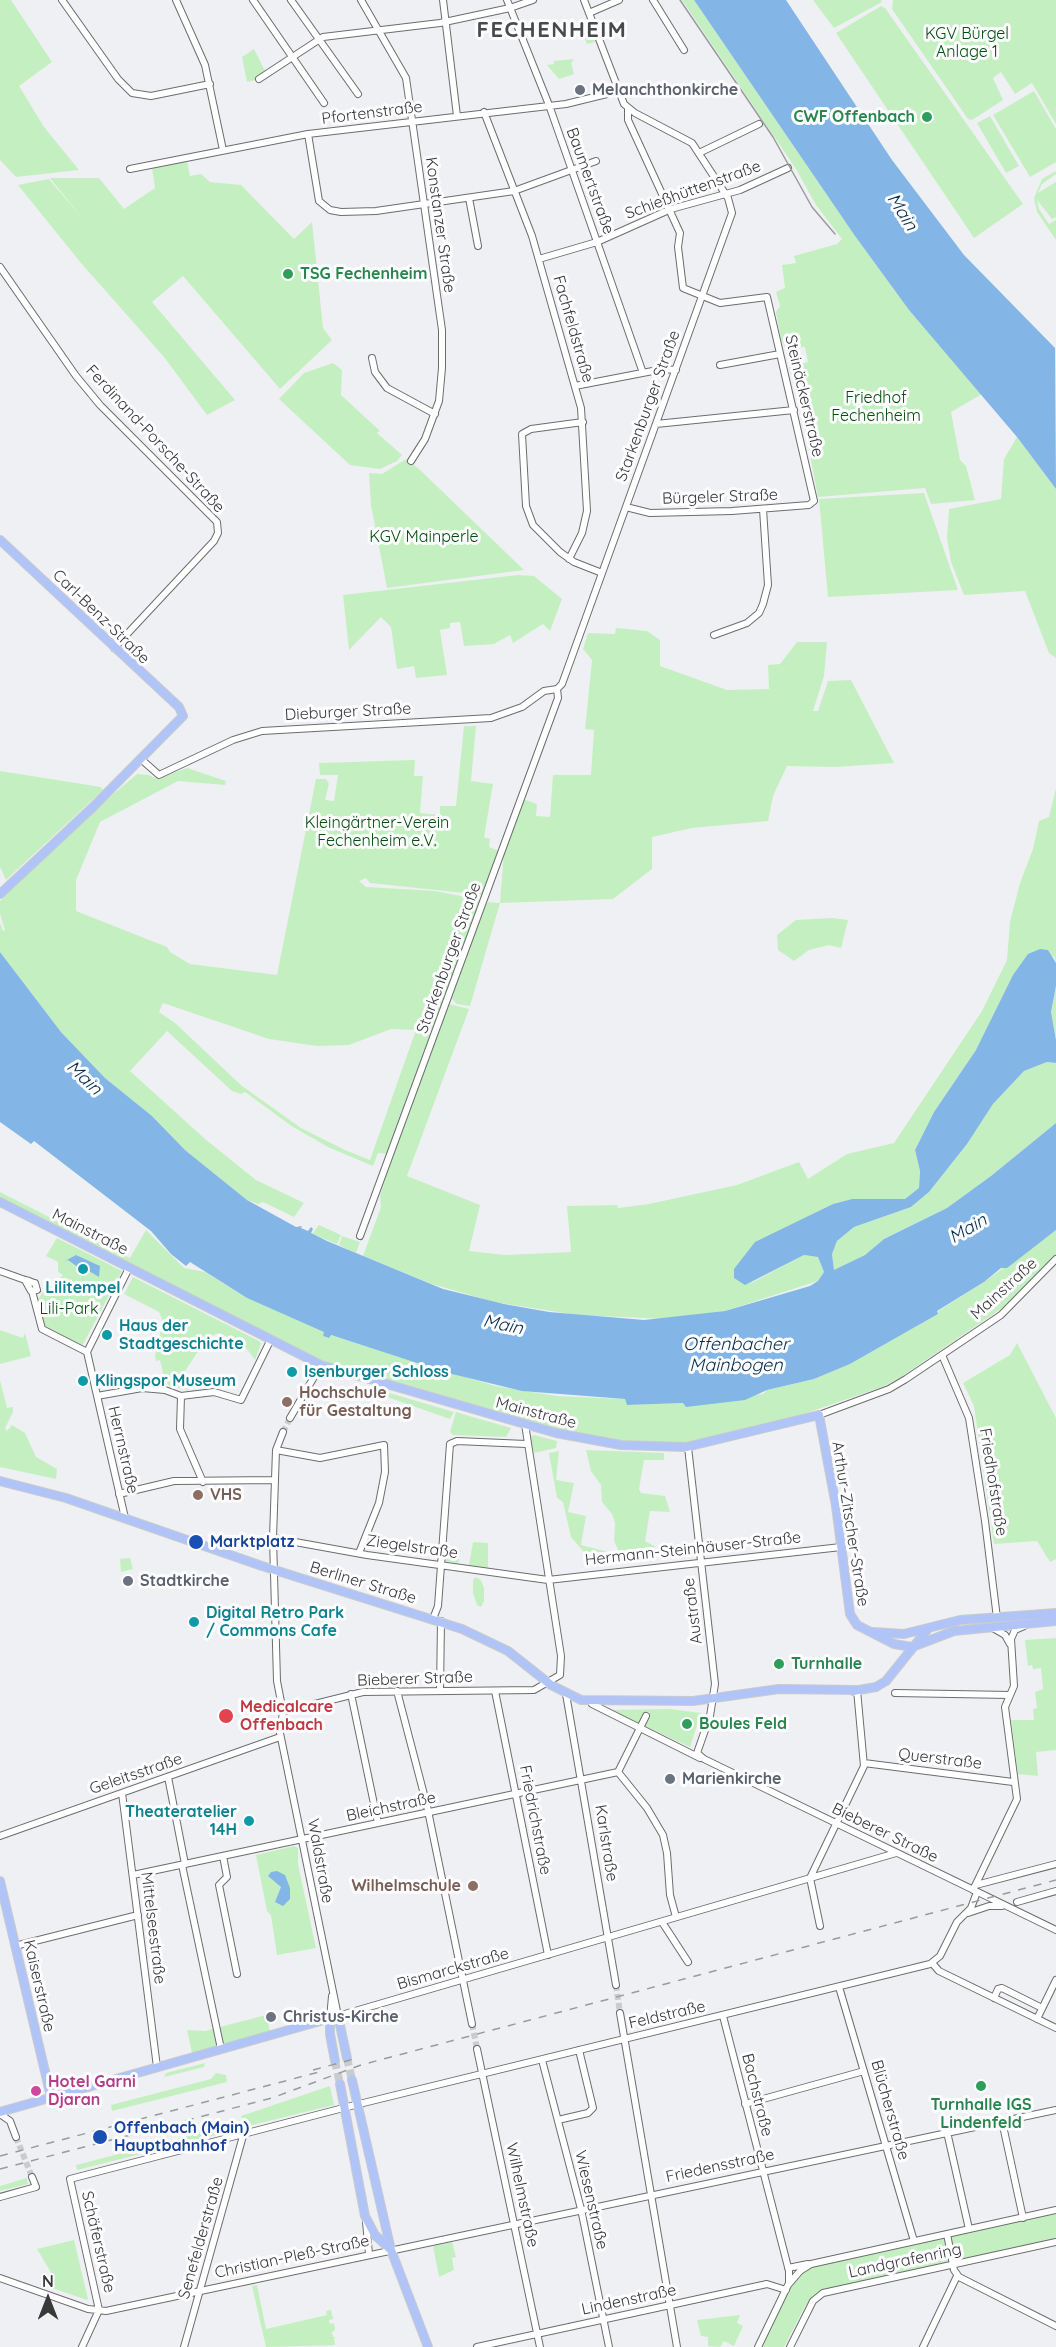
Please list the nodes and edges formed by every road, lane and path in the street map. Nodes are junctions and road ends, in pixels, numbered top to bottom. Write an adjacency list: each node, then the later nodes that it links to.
1 (62, 0): 20 (street)
2 (176, 0): 20 (street)
3 (253, 0): 18 (street)
4 (291, 0): 16 (street)
5 (361, 0): 15 (street, Konstanzer Straße)
6 (443, 0): 14 (street)
7 (507, 0): 12 (street, Baumertstraße)
8 (533, 0): 12 (street)
9 (584, 0): 13 (street)
10 (619, 0): 13 (street)
11 (653, 0): 17 (street)
12 (510, 8): 14 (street); 24 (street, Baumertstraße)
13 (589, 13): 21 (street)
14 (446, 22): 15 (street); 27 (street)
15 (380, 30): 16 (street); 28 (street, Konstanzer Straße)
16 (319, 39): 18 (street); 22 (street)
17 (684, 50)
18 (292, 56): 19 (street); 23 (street)
19 (259, 79)
20 (210, 84): 31 (street)
21 (618, 91): 24 (street, Pfortenstraße); 25 (street)
22 (358, 94)
23 (324, 103)
24 (549, 105): 26 (street, Pfortenstraße); 36 (street, Baumertstraße)
25 (628, 109): 32 (street); 43 (street)
26 (484, 112): 27 (street, Pfortenstraße); 38 (street, Fachfeldstraße)
27 (457, 116): 28 (street, Pfortenstraße)
28 (412, 122): 30 (street, Pfortenstraße); 42 (street, Konstanzer Straße)
29 (759, 124): 32 (street)
30 (308, 135): 31 (street, Pfortenstraße); 42 (street)
31 (223, 150): 35 (street, Pfortenstraße)
32 (699, 153): 37 (street)
33 (596, 161): 36 (street)
34 (788, 168): 39 (street, Schießhüttenstraße)
35 (130, 169)
36 (572, 170): 38 (street); 44 (street, Baumertstraße)
37 (715, 180): 39 (street); 41 (street)
38 (514, 191): 40 (street); 46 (street, Fachfeldstraße)
39 (726, 195): 41 (street, Schießhüttenstraße); 48 (street, Starkenburger Straße)
40 (469, 198): 42 (street); 45 (street)
41 (706, 200): 43 (street, Schießhüttenstraße)
42 (422, 205): 56 (street, Konstanzer Straße)
43 (671, 209): 44 (street, Schießhüttenstraße); 48 (street)
44 (597, 242): 46 (street, Schießhüttenstraße); 53 (street, Baumertstraße)
45 (478, 246)
46 (539, 259): 54 (street, Fachfeldstraße)
47 (0, 267): 67 (street, Ferdinand-Porsche-Straße)
48 (702, 297): 49 (street, Steinäckerstraße); 52 (street, Starkenburger Straße)
49 (780, 354): 51 (street); 55 (street, Steinäckerstraße)
50 (372, 358): 56 (street)
51 (720, 365)
52 (676, 370): 53 (street); 58 (street, Starkenburger Straße)
53 (643, 372): 54 (street)
54 (575, 386): 57 (street, Fachfeldstraße)
55 (794, 410): 58 (street); 60 (street, Steinäckerstraße)
56 (435, 414): 59 (street, Konstanzer Straße)
57 (583, 422): 64 (street, Fachfeldstraße); 64 (street)
58 (656, 424): 61 (street, Starkenburger Straße)
59 (411, 461)
60 (814, 501): 62 (street, Bürgeler Straße)
61 (626, 507): 62 (street, Bürgeler Straße); 65 (street, Starkenburger Straße)
62 (764, 509): 66 (street)
63 (0, 540): 67 (main road, Carl-Benz-Straße)
64 (568, 559): 65 (street)
65 (602, 573): 68 (street, Starkenburger Straße)
66 (714, 635)
67 (114, 648): 69 (main road, Carl-Benz-Straße)
68 (560, 686): 69 (street, Dieburger Straße); 72 (street, Starkenburger Straße)
69 (142, 760): 70 (main road)
70 (3, 891)
71 (0, 1202): 74 (main road, Mainstraße)
72 (360, 1236)
73 (1056, 1259): 78 (street, Mainstraße)
74 (129, 1268): 76 (main road, Mainstraße); 77 (street)
75 (0, 1271): 77 (street)
76 (271, 1339): 79 (main road, Mainstraße); 81 (street)
77 (87, 1353): 80 (street, Herrnstraße)
78 (942, 1355): 82 (street, Mainstraße); 102 (street, Friedhofstraße)
79 (321, 1365): 83 (street); 84 (main road, Mainstraße)
80 (97, 1396): 81 (street); 92 (street, Herrnstraße)
81 (181, 1396): 91 (street)
82 (819, 1415): 87 (main road, Mainstraße); 95 (main road, Arthur-Zitscher-Straße)
83 (290, 1418)
84 (525, 1424): 86 (street); 87 (main road, Mainstraße)
85 (283, 1432): 88 (street)
86 (526, 1444): 98 (street); 100 (street)
87 (688, 1447): 97 (street, Austraße)
88 (276, 1450): 89 (street); 96 (street)
89 (275, 1480): 91 (street); 94 (street)
90 (0, 1481): 93 (main road, Berliner Straße)
91 (203, 1482): 92 (street)
92 (120, 1494): 93 (street, Herrnstraße)
93 (125, 1518): 99 (main road, Berliner Straße)
94 (273, 1538): 96 (street, Ziegelstraße); 99 (street)
95 (841, 1547): 97 (street, Hermann-Steinhäuser-Straße); 107 (main road, Arthur-Zitscher-Straße)
96 (359, 1553): 98 (street, Ziegelstraße)
97 (701, 1562): 100 (street, Hermann-Steinhäuser-Straße); 122 (street, Austraße)
98 (439, 1564): 100 (street, Ziegelstraße); 103 (street)
99 (275, 1570): 103 (main road, Berliner Straße); 126 (street)
100 (548, 1580): 113 (street)
101 (1056, 1612): 102 (main road, Arthur-Zitscher-Straße)
102 (997, 1618): 108 (main road, Arthur-Zitscher-Straße)
103 (437, 1620): 112 (main road, Berliner Straße); 115 (street)
104 (1056, 1621): 105 (main road)
105 (1031, 1624): 106 (main road); 110 (street)
106 (991, 1627): 110 (street); 111 (main road)
107 (866, 1630): 109 (main road, Arthur-Zitscher-Straße); 111 (main road, Arthur-Zitscher-Straße)
108 (923, 1631): 109 (main road, Arthur-Zitscher-Straße); 111 (main road)
109 (904, 1634): 111 (main road)
110 (1010, 1645): 121 (street)
111 (912, 1647): 116 (main road)
112 (538, 1674): 113 (main road, Bieberer Straße)
113 (548, 1683): 117 (street, Bieberer Straße); 120 (main road, Bieberer Straße)
114 (397, 1690): 115 (street, Bieberer Straße); 119 (street, Bieberer Straße); 138 (street)
115 (440, 1690): 117 (street, Bieberer Straße)
116 (857, 1690): 122 (main road); 131 (street)
117 (495, 1691): 137 (street, Friedrichstraße)
118 (895, 1693): 121 (street)
119 (351, 1694): 126 (street, Bieberer Straße); 139 (street)
120 (566, 1694): 123 (main road, Bieberer Straße); 125 (street, Karlstraße)
121 (1010, 1695): 135 (street)
122 (712, 1699): 124 (main road); 130 (street)
123 (580, 1700): 124 (main road, Bieberer Straße); 125 (street)
124 (591, 1702): 128 (street, Bieberer Straße)
125 (569, 1705): 134 (street, Karlstraße)
126 (283, 1712): 129 (street)
127 (646, 1716): 128 (street)
128 (640, 1729): 130 (street, Bieberer Straße); 132 (street)
129 (280, 1737): 133 (street, Geleitsstraße); 142 (street, Waldstraße)
130 (704, 1759): 140 (street, Bieberer Straße)
131 (864, 1763): 135 (street, Querstraße); 140 (street)
132 (618, 1772): 134 (street, Bleichstraße); 156 (street)
133 (168, 1777): 136 (street, Geleitsstraße); 145 (street)
134 (582, 1779): 137 (street, Bleichstraße); 161 (street, Karlstraße)
135 (1013, 1782): 150 (street)
136 (122, 1793): 141 (street, Geleitsstraße); 147 (street, Mittelseestraße)
137 (516, 1793): 138 (street, Bleichstraße); 163 (street, Friedrichstraße)
138 (428, 1813): 139 (street, Bleichstraße); 168 (street)
139 (378, 1823): 142 (street, Bleichstraße)
140 (837, 1824): 143 (street, Bieberer Straße); 148 (street)
141 (0, 1836)
142 (304, 1840): 144 (street, Bleichstraße); 175 (street, Waldstraße)
143 (896, 1853): 148 (street, Bismarckstraße); 150 (street, Bieberer Straße)
144 (223, 1856): 145 (street, Bleichstraße); 166 (street)
145 (184, 1864): 147 (street, Bleichstraße); 180 (street)
146 (1056, 1864): 150 (street)
147 (133, 1875): 154 (street, Mittelseestraße)
148 (810, 1878): 156 (street, Bismarckstraße); 159 (street)
149 (0, 1881): 162 (main road, Kaiserstraße)
150 (975, 1889): 153 (street, Bieberer Straße); 155 (street)
151 (1056, 1891): 152 (street)
152 (1017, 1902)
153 (1011, 1909): 155 (street); 160 (street, Bieberer Straße)
154 (138, 1915): 162 (street); 186 (street, Mittelseestraße)
155 (964, 1916): 165 (street)
156 (676, 1917): 158 (street, Bismarckstraße)
157 (1056, 1920): 160 (street)
158 (662, 1922): 161 (street, Bismarckstraße); 164 (street)
159 (820, 1926)
160 (1054, 1929)
161 (608, 1938): 163 (street, Bismarckstraße); 169 (street, Karlstraße)
162 (15, 1946): 191 (main road, Kaiserstraße)
163 (548, 1955): 168 (street, Bismarckstraße)
164 (688, 1962)
165 (932, 1963): 170 (street, Feldstraße); 171 (street)
166 (237, 1974)
167 (1056, 1980): 172 (street)
168 (463, 1981): 175 (street, Bismarckstraße); 177 (street)
169 (616, 1985)
170 (839, 1986): 174 (street, Feldstraße); 187 (street, Blücherstraße)
171 (993, 1998): 172 (street); 176 (street)
172 (1042, 2008): 176 (street)
173 (620, 2013): 179 (street)
174 (723, 2016): 179 (street, Feldstraße); 192 (street, Bachstraße)
175 (334, 2017): 180 (main road, Bismarckstraße); 183 (main road, Waldstraße); 185 (main road, Waldstraße)
176 (1037, 2019): 178 (street)
177 (472, 2024)
178 (1056, 2028)
179 (624, 2039): 182 (street, Feldstraße); 207 (street)
180 (221, 2049): 186 (main road, Bismarckstraße)
181 (477, 2049): 188 (street, Wilhelmstraße)
182 (579, 2050): 184 (street, Feldstraße); 197 (street)
183 (347, 2058)
184 (542, 2060): 188 (street, Feldstraße); 197 (street, Wiesenstraße)
185 (335, 2061)
186 (158, 2067): 191 (main road, Bismarckstraße)
187 (864, 2071): 192 (street); 203 (street, Blücherstraße)
188 (482, 2074): 193 (street, Feldstraße); 213 (street, Wilhelmstraße)
189 (352, 2080): 193 (main road)
190 (340, 2084): 193 (main road)
191 (51, 2097): 194 (main road, Bismarckstraße)
192 (745, 2104): 204 (street, Bachstraße)
193 (351, 2106): 201 (street, Feldstraße); 211 (main road); 218 (main road)
194 (16, 2107): 196 (main road, Bismarckstraße); 198 (street)
195 (1056, 2110): 199 (street, Friedensstraße)
196 (0, 2113): 198 (street, Bismarckstraße)
197 (558, 2120): 209 (street, Wiesenstraße)
198 (10, 2121): 202 (street)
199 (1002, 2121): 200 (street, Friedensstraße); 212 (street)
200 (947, 2133): 203 (street, Friedensstraße); 214 (street)
201 (243, 2136): 206 (street, Feldstraße); 226 (street, Senefelderstraße)
202 (15, 2137)
203 (886, 2145): 204 (street, Friedensstraße); 216 (street, Blücherstraße)
204 (762, 2171): 207 (street, Friedensstraße); 222 (street, Bachstraße)
205 (32, 2177): 208 (street)
206 (70, 2179): 228 (street, Schäferstraße)
207 (650, 2194): 209 (street, Friedensstraße); 227 (street)
208 (0, 2197)
209 (581, 2209): 213 (street, Friedensstraße); 229 (street, Wiesenstraße)
210 (1056, 2210): 212 (street, Landgrafenring)
211 (365, 2216): 218 (main road); 219 (street)
212 (1023, 2218): 214 (street, Landgrafenring)
213 (514, 2223): 218 (street, Friedensstraße); 231 (street, Wilhelmstraße)
214 (969, 2229): 215 (street, Landgrafenring)
215 (946, 2234): 216 (street, Landgrafenring); 221 (street)
216 (914, 2241): 220 (street, Landgrafenring)
217 (1056, 2242): 221 (street, Landgrafenring)
218 (391, 2250): 219 (street, Christian-Pleß-Straße); 235 (main road)
219 (369, 2254): 226 (street, Christian-Pleß-Straße)
220 (822, 2261): 222 (street, Landgrafenring); 225 (street, Landgrafenring)
221 (953, 2265): 223 (street); 241 (street, Landgrafenring)
222 (788, 2268): 225 (street, Bachstraße)
223 (957, 2276): 230 (street); 232 (street)
224 (0, 2277): 228 (street)
225 (787, 2288): 227 (street, Lindenstraße); 240 (street)
226 (200, 2291): 228 (street, Christian-Pleß-Straße); 234 (street, Senefelderstraße)
227 (669, 2306): 229 (street, Lindenstraße); 239 (street)
228 (99, 2310): 233 (street)
229 (603, 2320): 231 (street, Lindenstraße); 238 (street, Wiesenstraße)
230 (1056, 2326)
231 (538, 2334): 236 (street, Lindenstraße); 237 (street, Wilhelmstraße)
232 (924, 2345): 242 (street)
233 (82, 2347)
234 (184, 2347)
235 (428, 2347)
236 (477, 2347)
237 (540, 2347)
238 (609, 2347)
239 (677, 2347)
240 (758, 2347)
241 (790, 2347)
242 (933, 2347)

